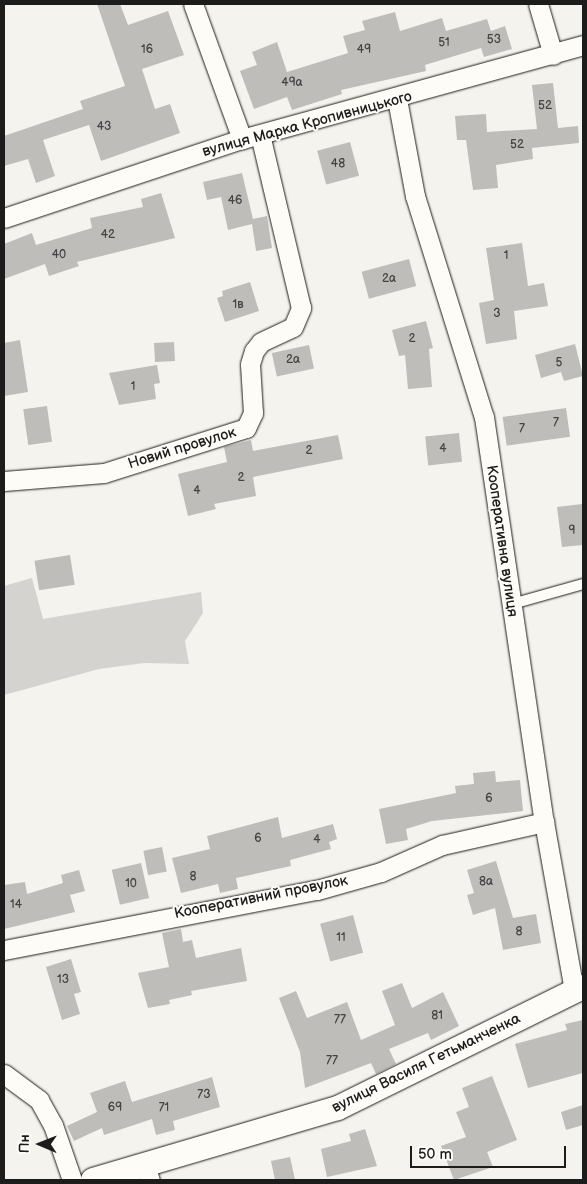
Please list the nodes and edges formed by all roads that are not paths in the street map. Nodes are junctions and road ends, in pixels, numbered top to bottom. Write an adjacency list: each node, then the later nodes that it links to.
1 (193, 4): 6 (street, Новий провулок)
2 (538, 4): 4 (street)
3 (583, 45): 4 (street, вулиця Марка Кропивницького)
4 (554, 55): 5 (street, вулиця Марка Кропивницького)
5 (396, 99): 6 (street, вулиця Марка Кропивницького); 10 (street, Кооперативна вулиця)
6 (251, 137): 7 (street, вулиця Марка Кропивницького); 8 (street, Новий провулок)
7 (4, 218)
8 (4, 481)
9 (583, 584): 10 (lane)
10 (512, 604): 11 (street, Кооперативна вулиця)
11 (544, 822): 12 (street, Кооперативний провулок); 13 (street, Кооперативна вулиця)
12 (4, 950)
13 (579, 989): 15 (street, вулиця Василя Гетьманченка)
14 (4, 1074): 16 (street)
15 (147, 1172): 17 (street, вулиця Василя Гетьманченка)
16 (72, 1180)
17 (93, 1180)

